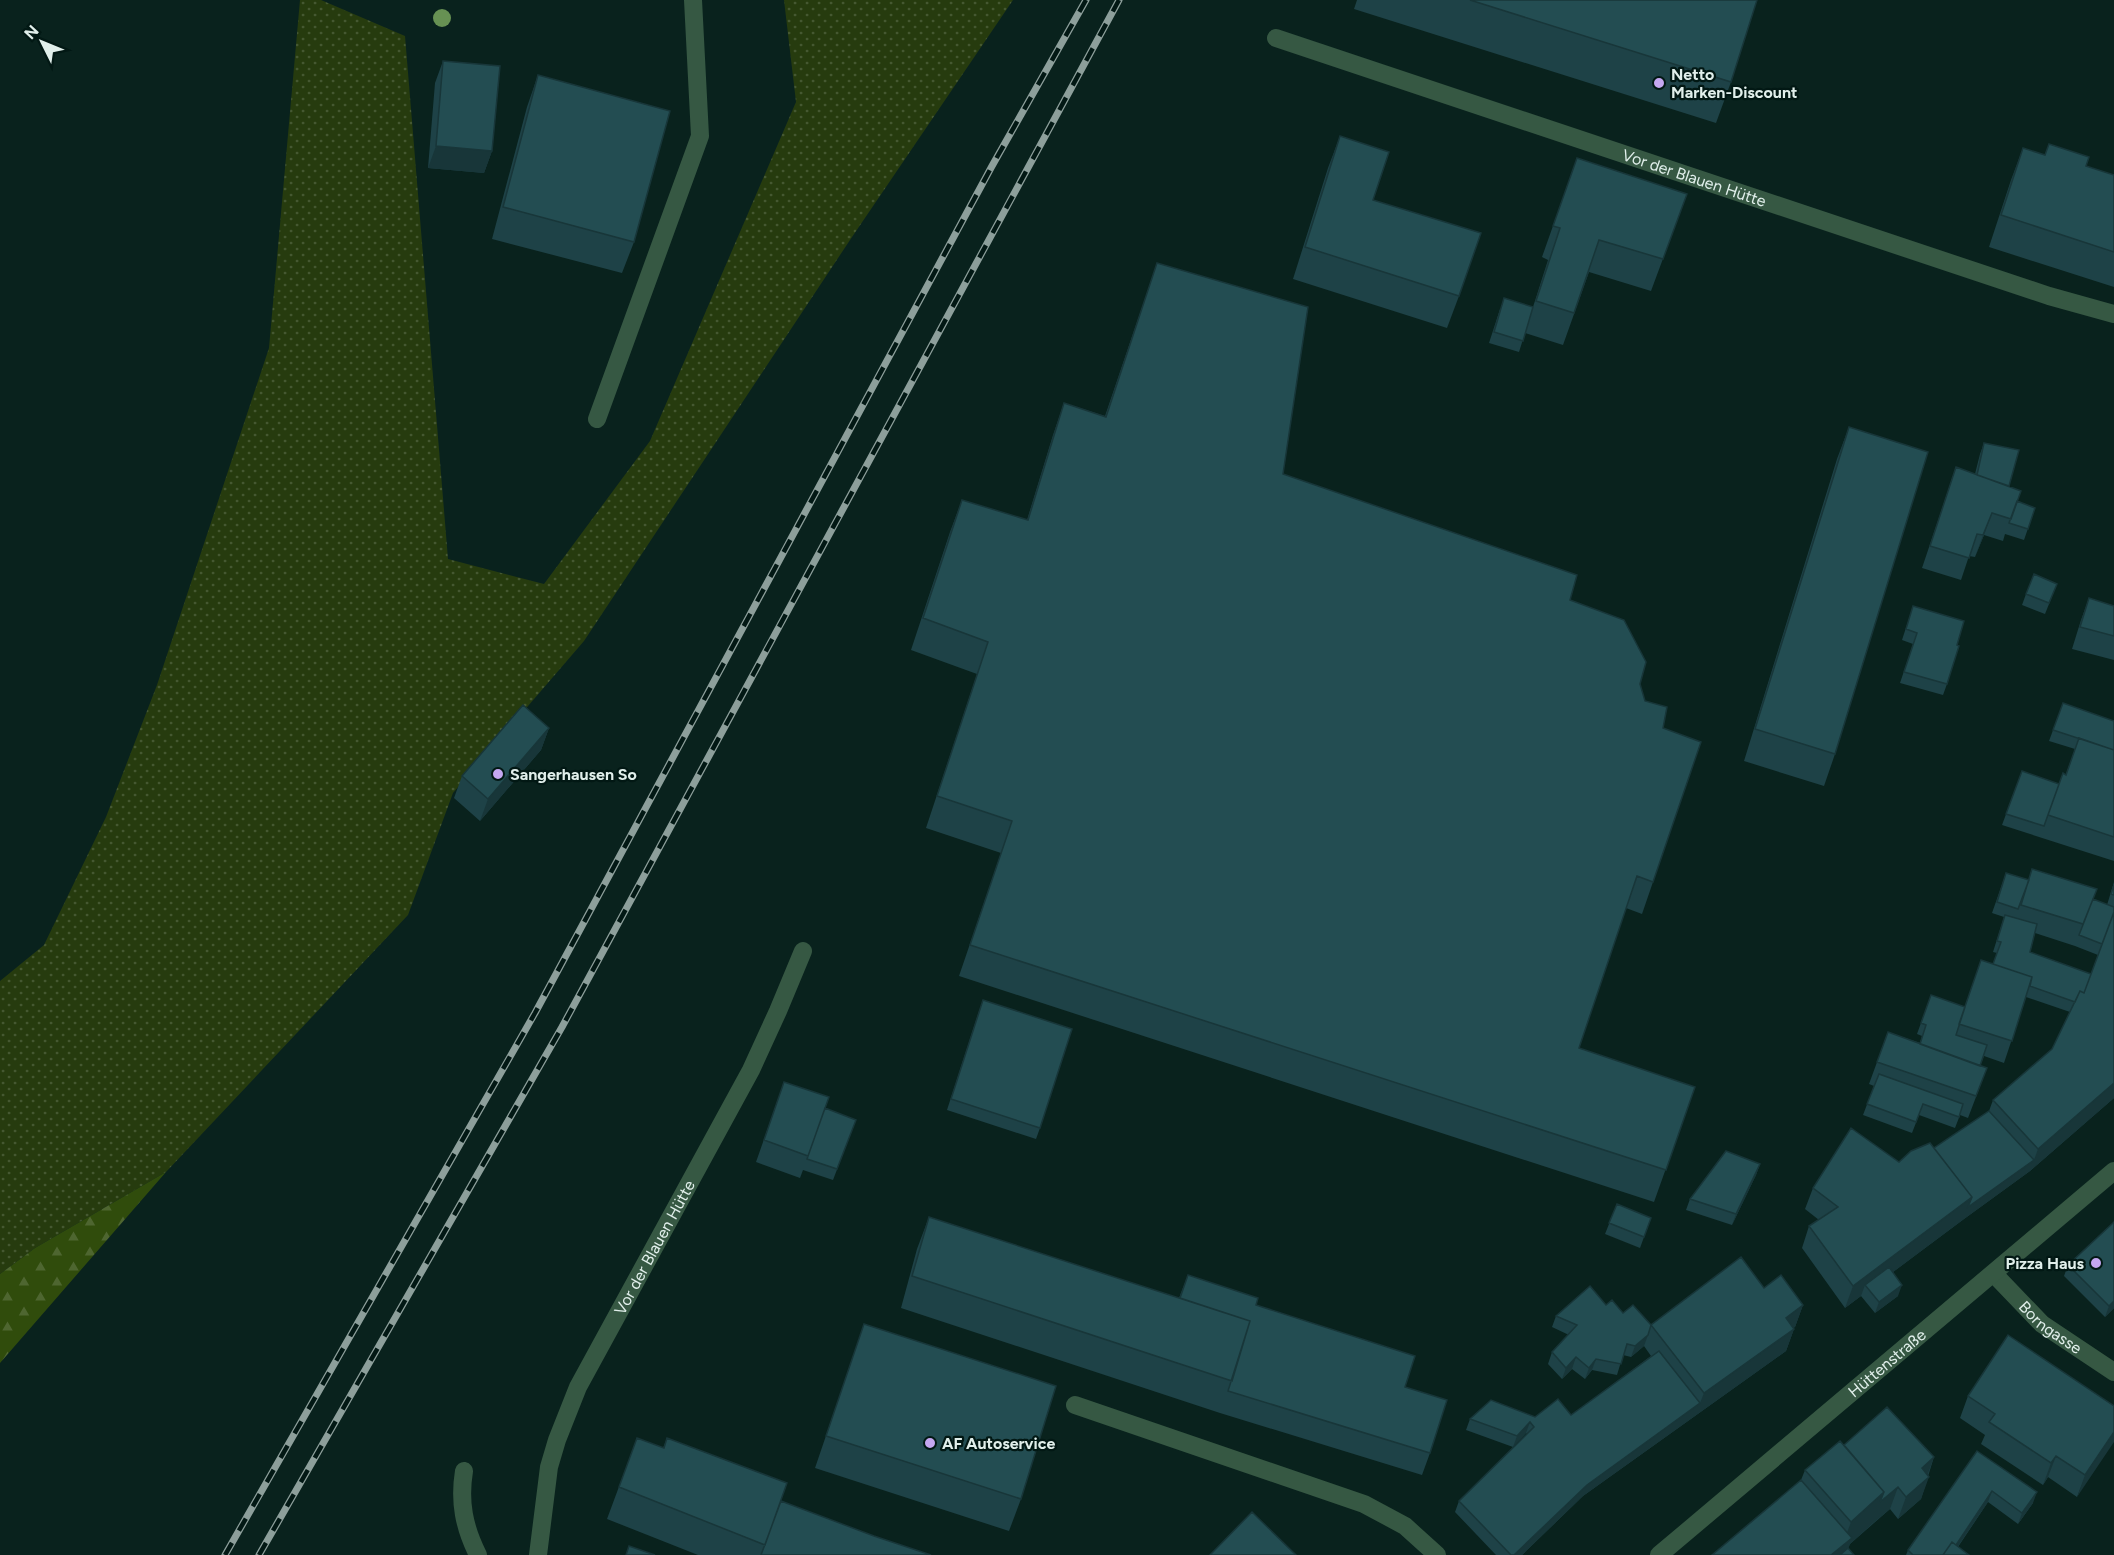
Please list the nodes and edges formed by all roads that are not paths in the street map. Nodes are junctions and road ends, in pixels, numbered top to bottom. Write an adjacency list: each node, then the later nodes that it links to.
1 (693, 0): 4 (street)
2 (1276, 38): 3 (street, Vor der Blauen Hütte)
3 (2114, 314)
4 (597, 419)
5 (803, 951): 12 (street, Vor der Blauen Hütte)
6 (2114, 1171): 7 (street, Hüttenstraße)
7 (1994, 1274): 8 (street, Borngasse); 14 (street, Hüttenstraße)
8 (2114, 1372)
9 (1075, 1405): 13 (street)
10 (464, 1471): 11 (street)
11 (478, 1555)
12 (538, 1555)
13 (1437, 1555)
14 (1659, 1555)

